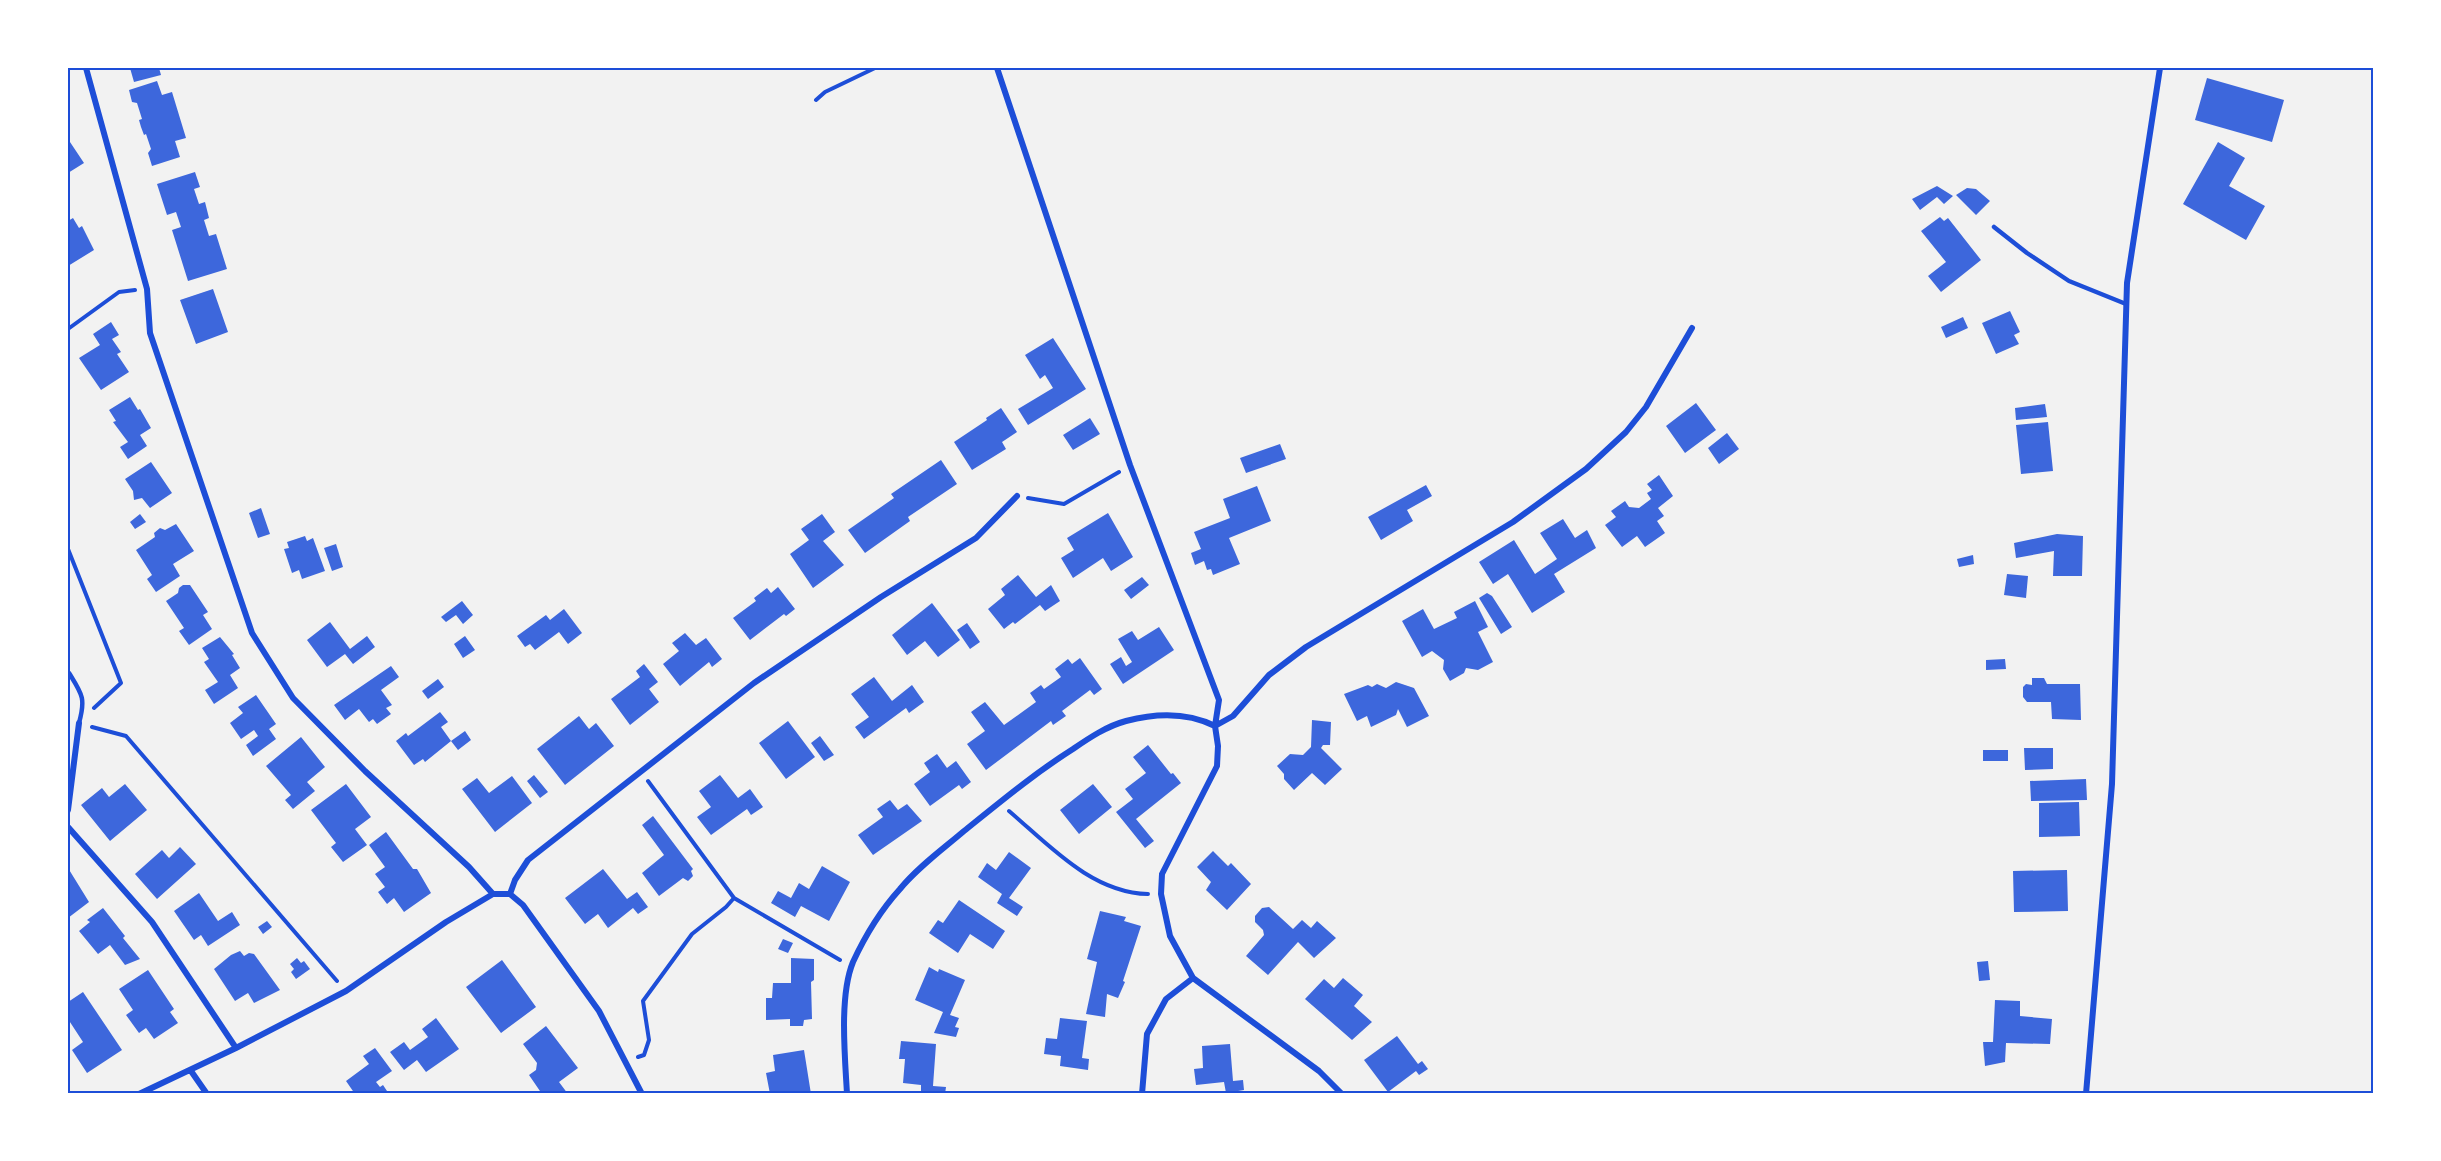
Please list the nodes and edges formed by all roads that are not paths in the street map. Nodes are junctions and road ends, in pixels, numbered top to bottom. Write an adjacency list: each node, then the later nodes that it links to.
1 (86, 68): 14 (street)
2 (997, 68): 10 (street)
3 (2160, 68): 5 (street)
4 (1994, 227): 5 (lane)
5 (2126, 304): 24 (street)
6 (1692, 328): 10 (street)
7 (1017, 496): 13 (street)
8 (69, 673): 9 (lane)
9 (78, 723): 11 (street)
10 (1215, 726): 15 (street); 21 (street)
11 (68, 810)
12 (68, 827): 16 (street)
13 (506, 893): 14 (street); 20 (street)
14 (494, 894): 16 (street)
15 (1193, 978): 22 (street); 23 (street)
16 (236, 1048): 17 (street)
17 (191, 1071): 18 (street); 19 (street)
18 (139, 1094)
19 (207, 1094)
20 (642, 1094)
21 (847, 1094)
22 (1142, 1094)
23 (1342, 1094)
24 (2086, 1094)

